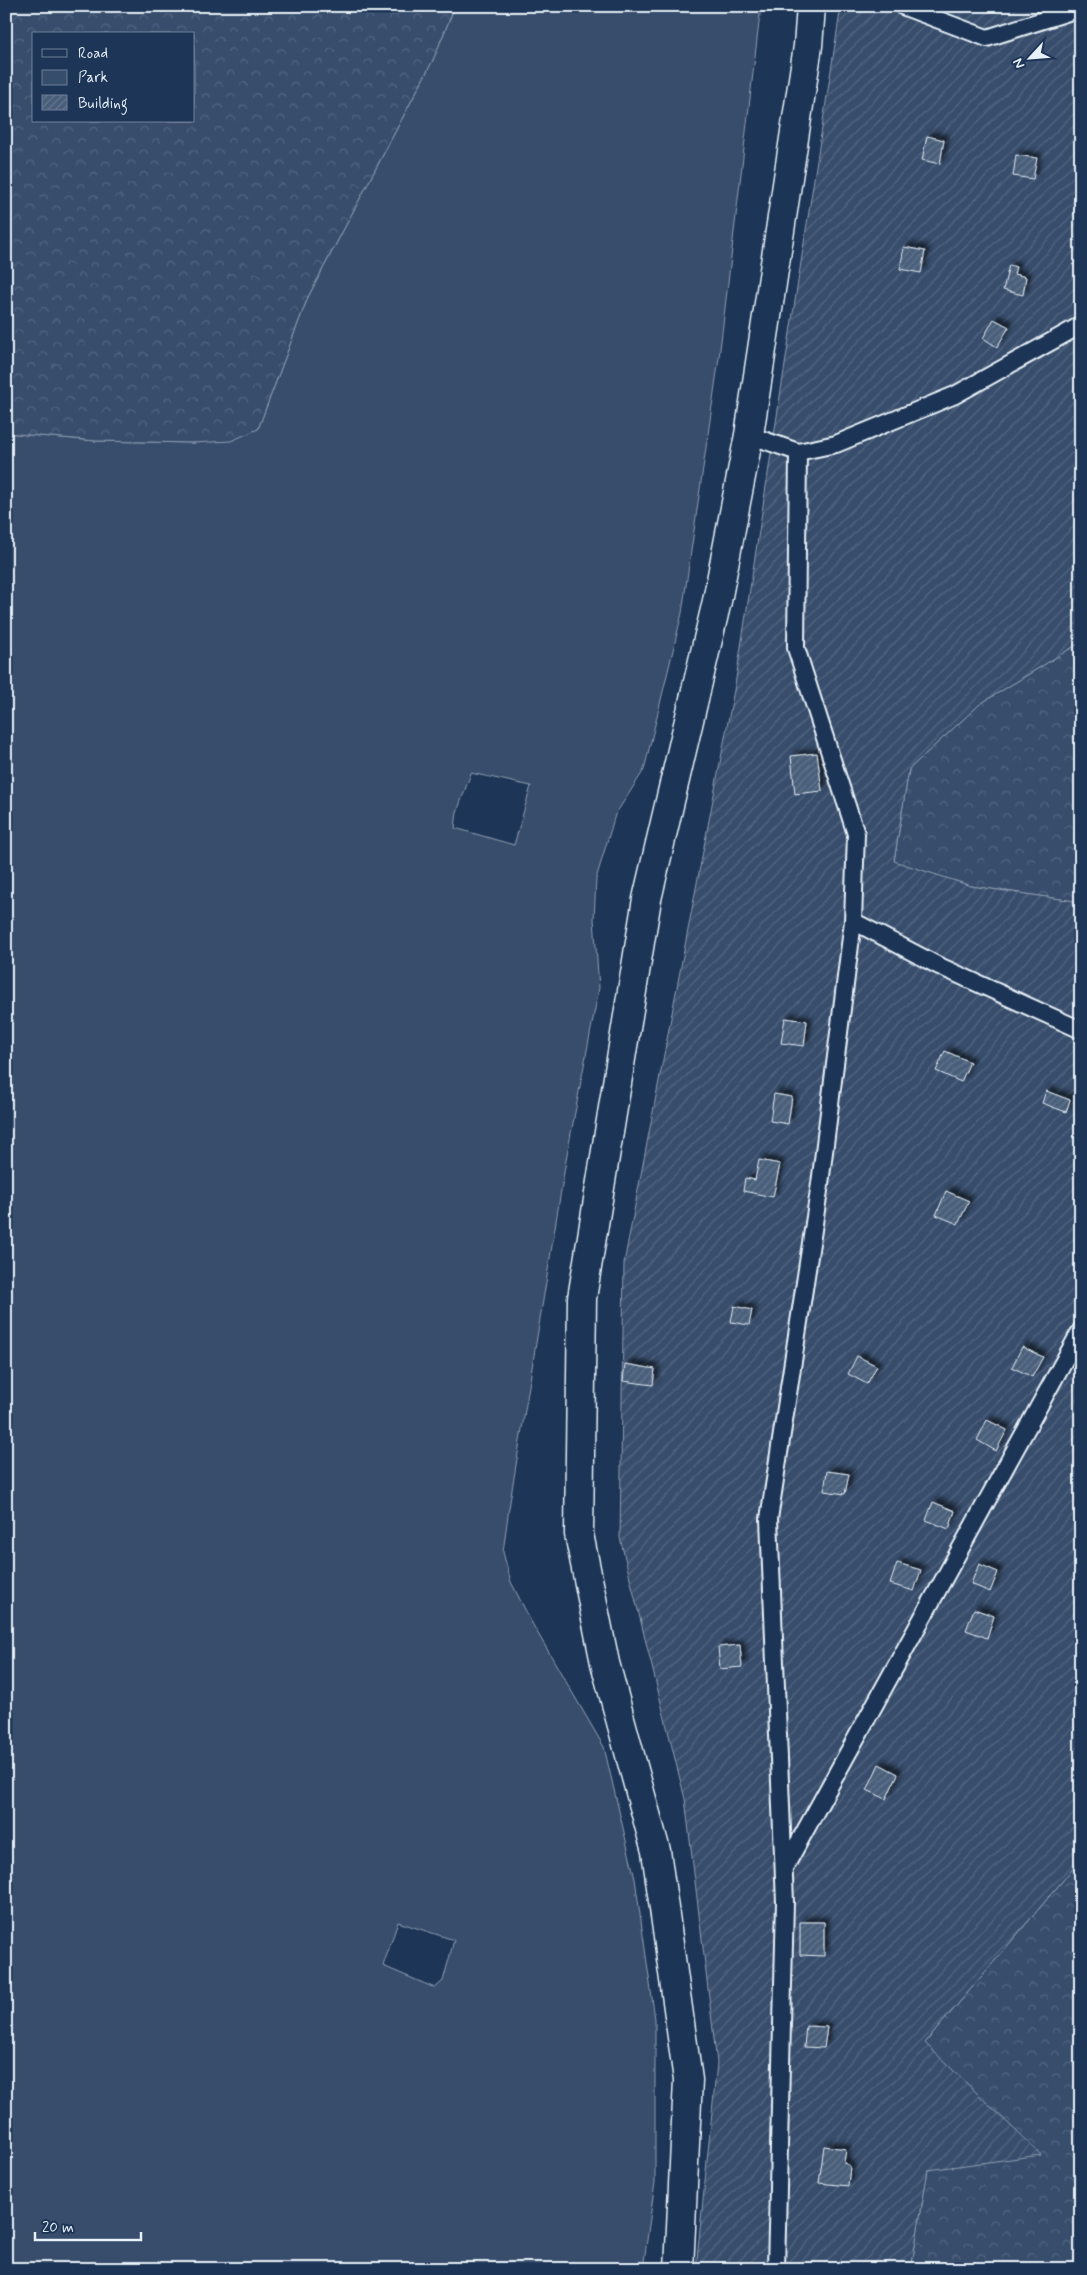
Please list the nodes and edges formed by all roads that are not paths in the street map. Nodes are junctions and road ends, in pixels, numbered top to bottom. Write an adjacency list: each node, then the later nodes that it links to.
1 (811, 6): 5 (street)
2 (902, 6): 3 (lane)
3 (1081, 8)
4 (1081, 325): 6 (lane)
5 (749, 435): 6 (lane); 11 (street)
6 (798, 452): 7 (lane)
7 (853, 921): 8 (lane); 10 (lane)
8 (1081, 1030)
9 (1081, 1330): 10 (lane)
10 (784, 1869): 12 (lane)
11 (679, 2269)
12 (776, 2269)

